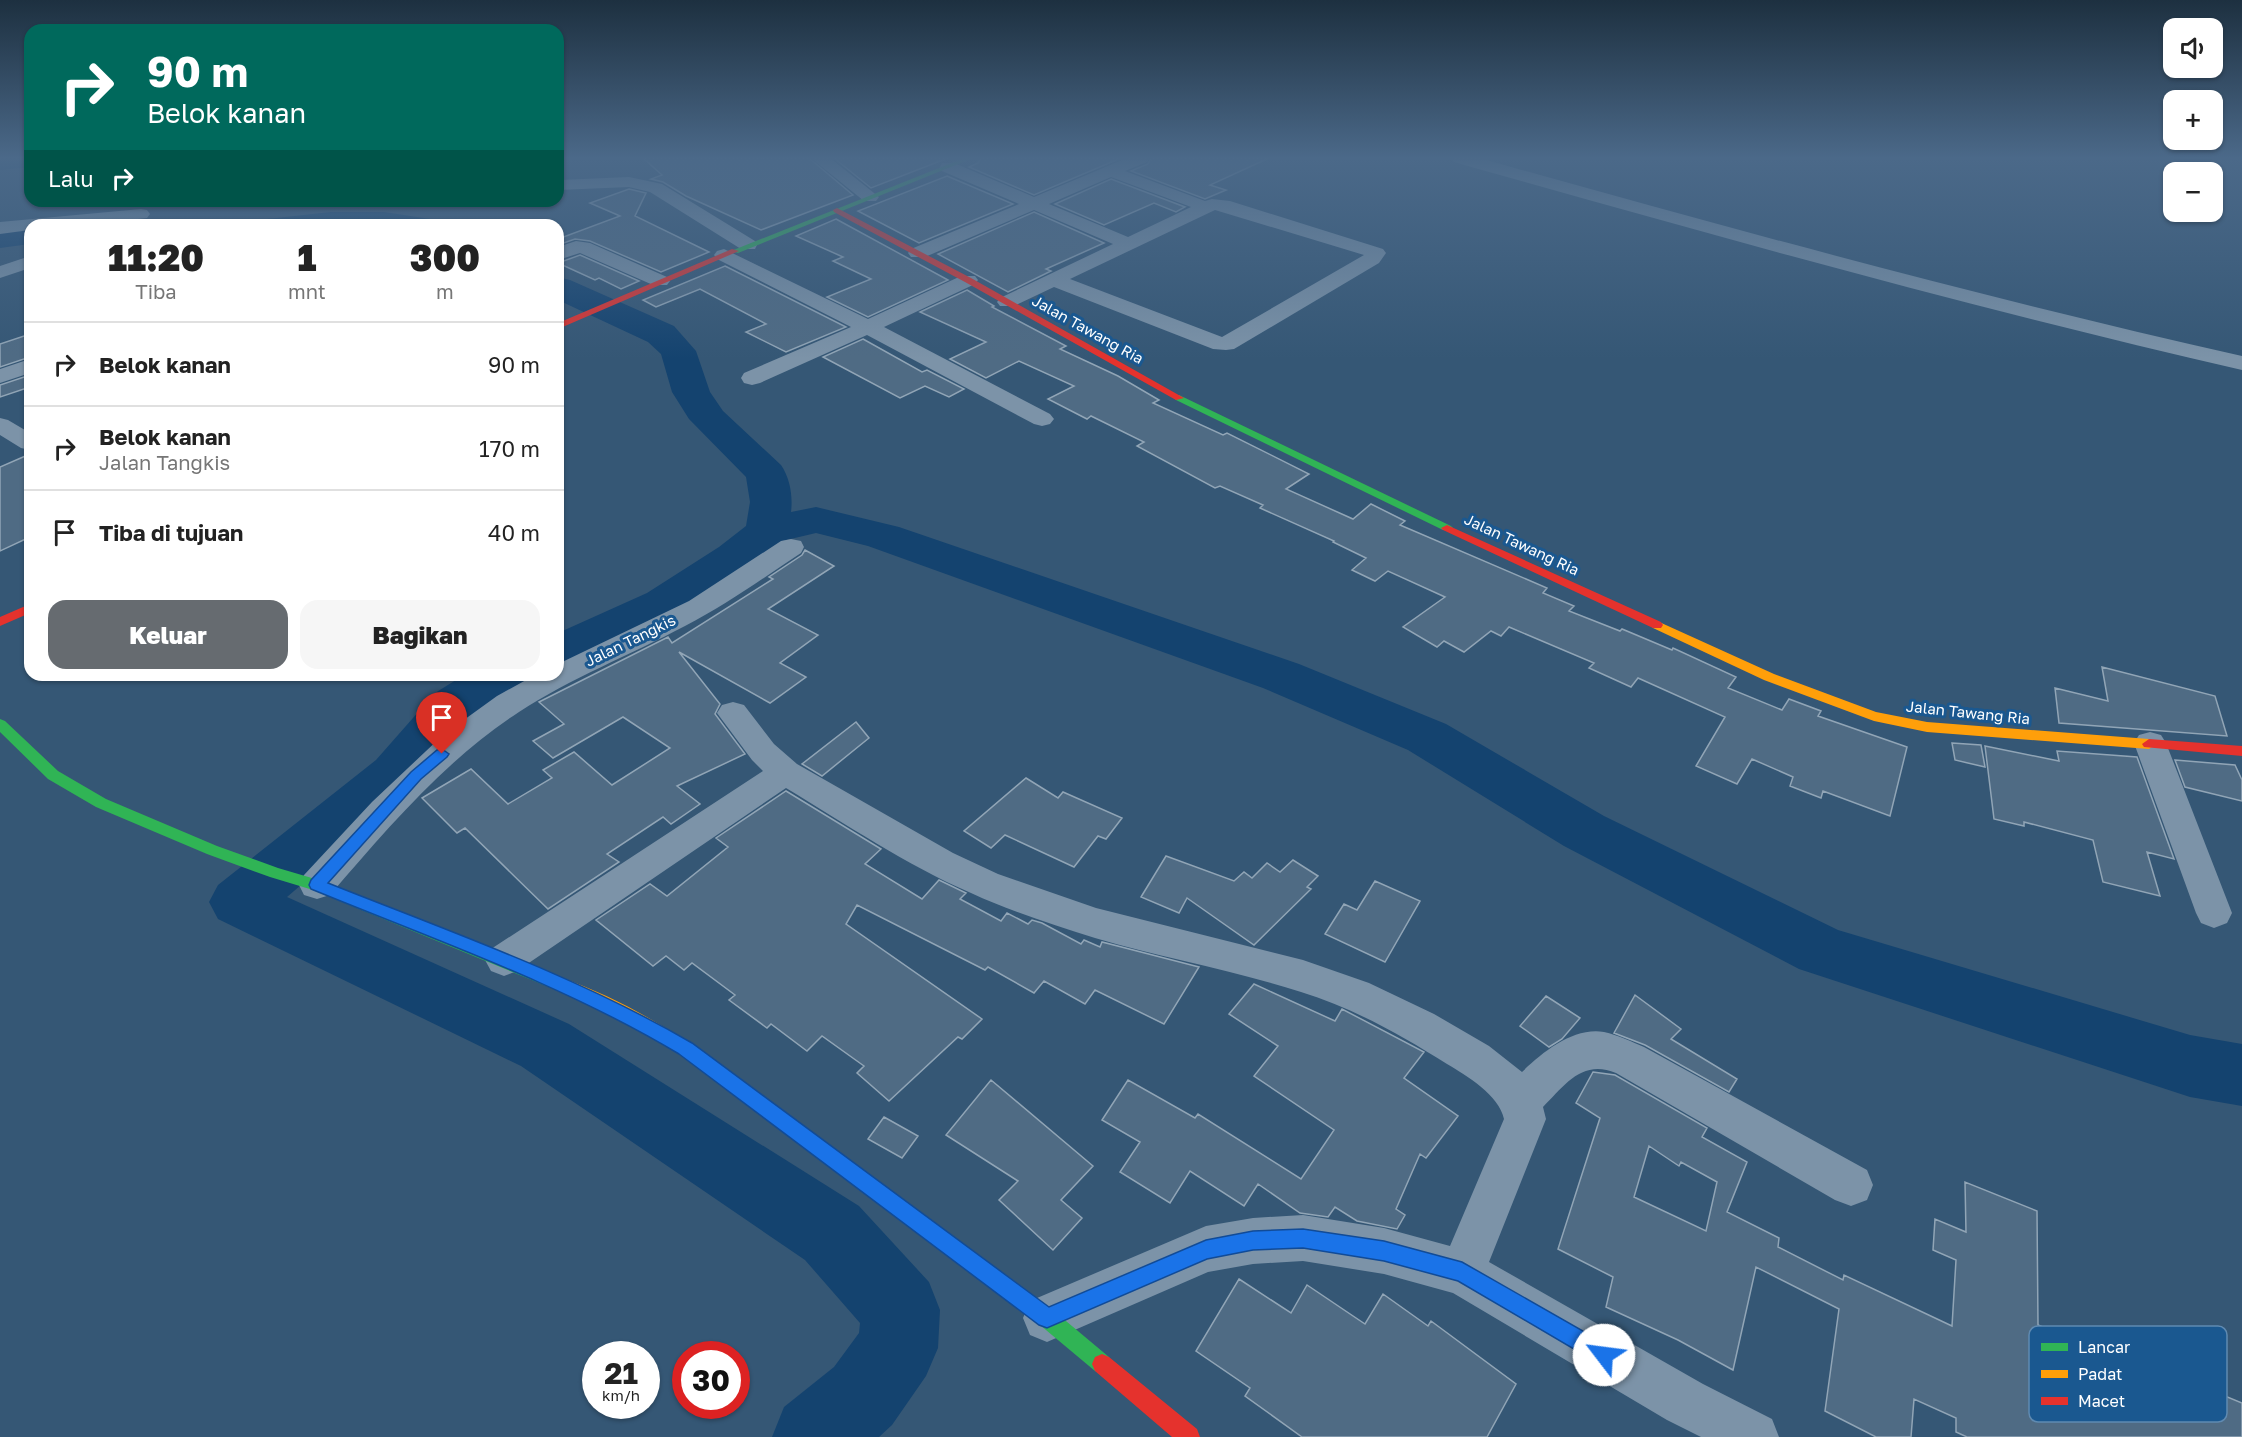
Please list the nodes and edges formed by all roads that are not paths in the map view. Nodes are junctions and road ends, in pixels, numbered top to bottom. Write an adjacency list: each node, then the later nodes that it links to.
1 (716, 225): 12 (street)
2 (799, 225): 12 (street)
3 (865, 225): 14 (street, Jalan Tawang Ria)
4 (984, 225): 14 (street)
5 (1081, 225): 11 (street)
6 (1168, 225): 11 (street)
7 (1289, 225): 20 (street)
8 (1698, 225): 25 (street)
9 (24, 226): 10 (street)
10 (0, 228)
11 (1128, 244): 20 (street)
12 (748, 245): 15 (street)
13 (564, 252): 21 (street)
14 (918, 253): 19 (street, Jalan Tawang Ria)
15 (724, 255): 21 (street); 24 (street)
16 (24, 264): 17 (street)
17 (4, 271): 18 (street)
18 (24, 280)
19 (968, 280): 22 (street, Jalan Tawang Ria); 24 (street)
20 (1053, 280): 22 (street)
21 (660, 281): 23 (street)
22 (1007, 302): 39 (street, Jalan Tawang Ria)
23 (564, 323)
24 (868, 327): 28 (street); 29 (street)
25 (2242, 363)
26 (24, 368): 27 (street)
27 (0, 376)
28 (752, 378)
29 (1042, 419)
30 (0, 424): 31 (street)
31 (24, 438)
32 (791, 547): 35 (street, Jalan Tangkis)
33 (24, 611): 34 (street)
34 (0, 622)
35 (564, 673)
36 (550, 681): 42 (street, Jalan Tangkis)
37 (733, 713): 41 (street)
38 (0, 724): 42 (street)
39 (2150, 743): 40 (street, Jalan Tawang Ria); 43 (street)
40 (2242, 752)
41 (785, 772): 44 (street); 45 (street)
42 (302, 881): 44 (street)
43 (2214, 913)
44 (504, 960): 48 (street)
45 (1521, 1101): 46 (street); 47 (street)
46 (1851, 1185)
47 (1462, 1272): 48 (street); 50 (street)
48 (1047, 1318): 49 (street)
49 (1189, 1437)
50 (1754, 1437)

